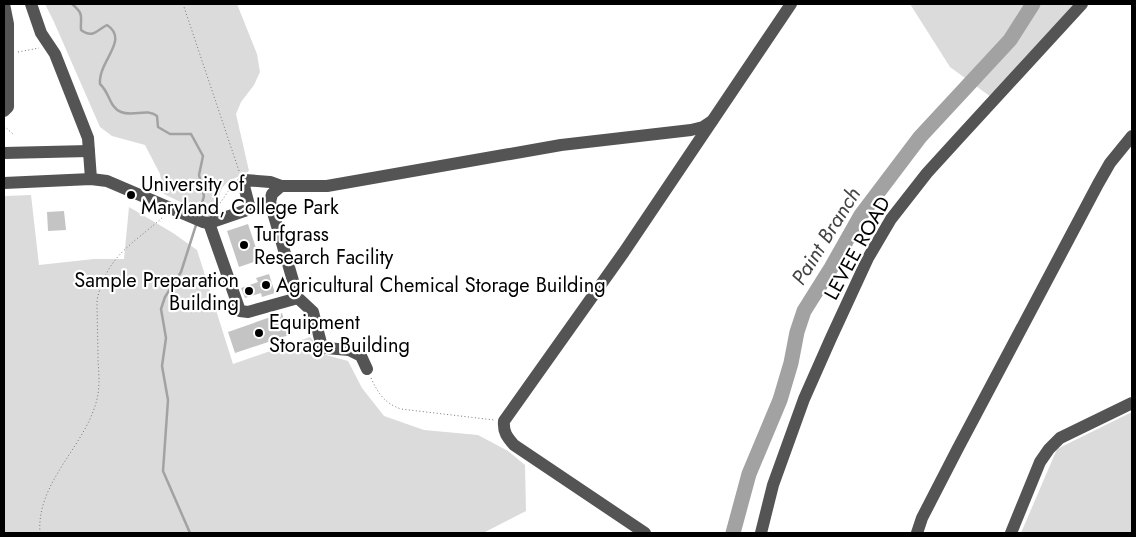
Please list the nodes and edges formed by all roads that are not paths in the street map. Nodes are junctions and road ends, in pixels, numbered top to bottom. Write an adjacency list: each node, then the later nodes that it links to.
1 (4, 4): 5 (lane)
2 (31, 4): 8 (lane)
3 (791, 4): 6 (lane)
4 (1082, 4): 18 (lane, LEVEE ROAD)
5 (4, 111)
6 (712, 121): 12 (lane); 17 (lane)
7 (1132, 136): 19 (lane)
8 (89, 151): 9 (lane); 10 (lane)
9 (4, 153)
10 (92, 179): 11 (lane); 13 (lane)
11 (4, 184)
12 (281, 186): 13 (lane); 14 (lane)
13 (209, 223): 14 (lane)
14 (298, 298): 15 (lane)
15 (367, 369)
16 (1132, 403): 20 (lane)
17 (645, 533)
18 (761, 533)
19 (917, 533)
20 (1011, 533)

